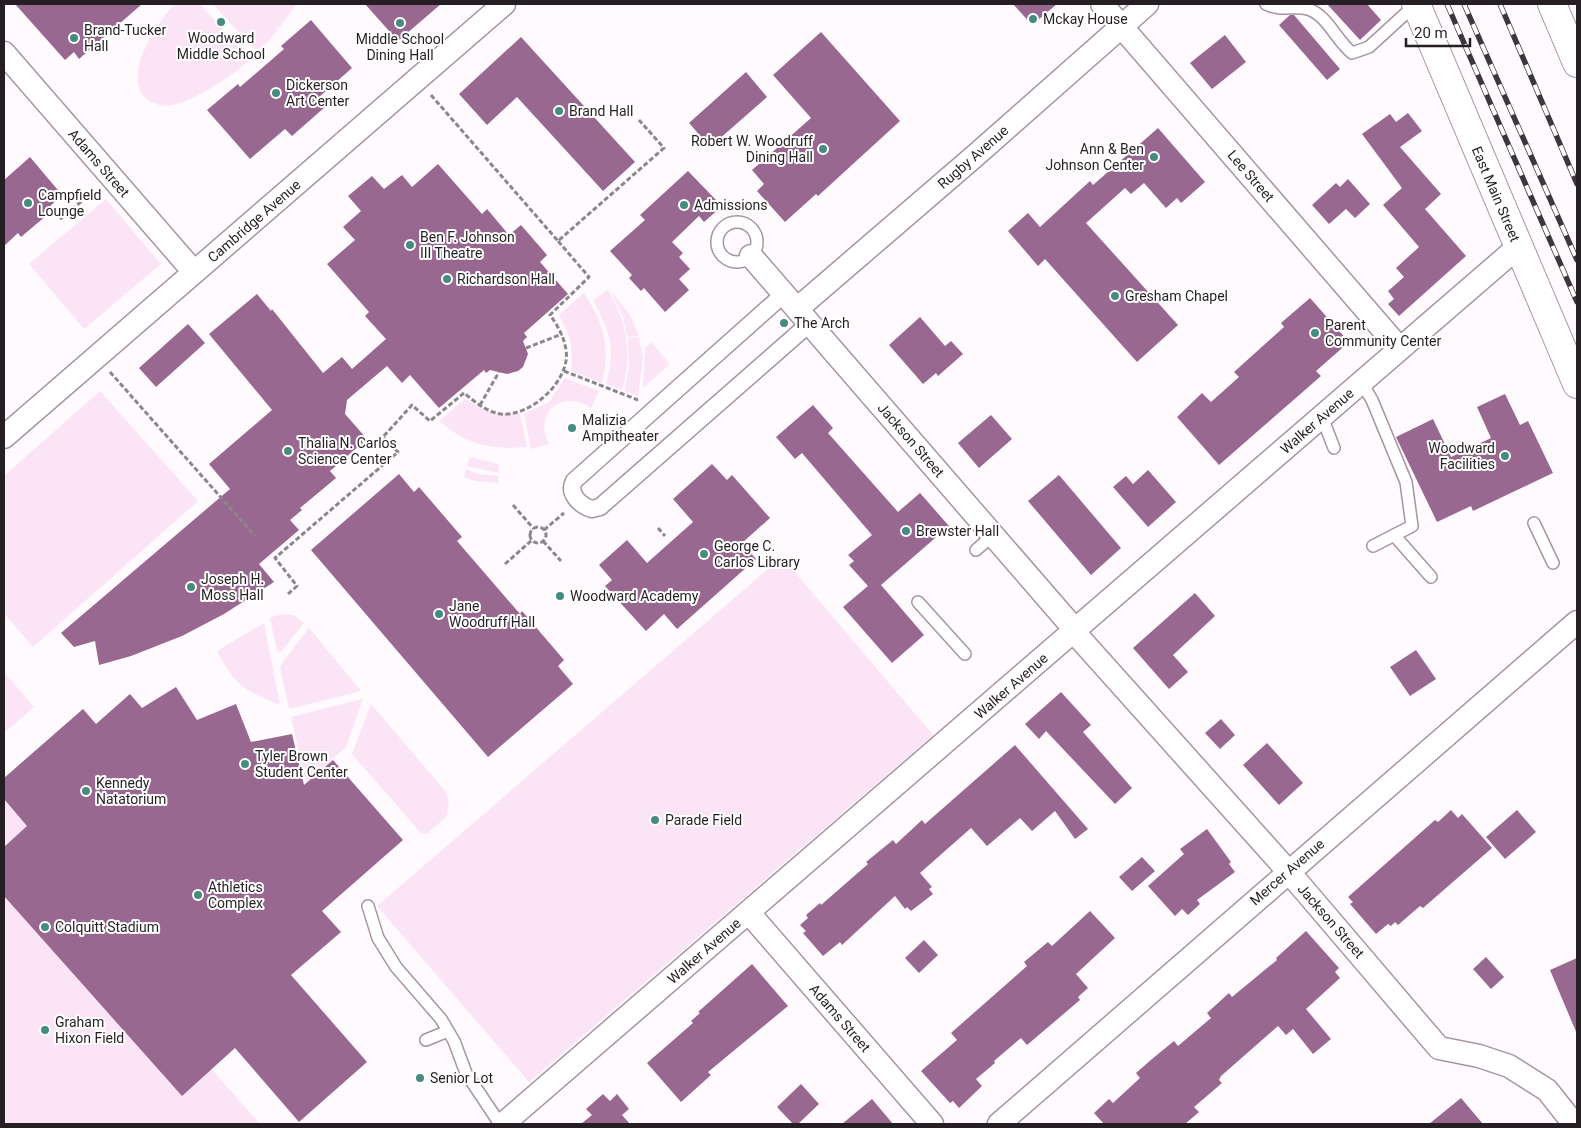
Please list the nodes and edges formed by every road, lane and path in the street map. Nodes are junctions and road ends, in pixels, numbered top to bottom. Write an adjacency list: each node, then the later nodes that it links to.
1 (504, 4): 11 (street, Cambridge Avenue)
2 (1102, 4): 7 (street, Lee Street)
3 (1147, 4): 7 (street, Rugby Avenue)
4 (1266, 4): 5 (lane)
5 (1416, 4): 16 (street, East Main Street)
6 (1552, 4): 8 (street)
7 (1121, 26): 19 (street, Rugby Avenue); 22 (street, Lee Street)
8 (1572, 33): 10 (street)
9 (4, 53): 18 (street, Adams Street)
10 (1577, 63)
11 (417, 79): 15 (path); 18 (street, Cambridge Avenue)
12 (639, 120): 15 (path)
13 (101, 192): 14 (path)
14 (60, 218)
15 (558, 241): 20 (path)
16 (1518, 248): 22 (street, Walker Avenue); 27 (street, East Main Street)
17 (751, 256): 19 (street, Jackson Street)
18 (194, 272): 23 (street, Cambridge Avenue)
19 (797, 309): 19 (street); 39 (street, Jackson Street)
20 (562, 334): 21 (path); 25 (path)
21 (526, 348)
22 (1400, 349): 26 (street, Walker Avenue)
23 (97, 356): 31 (street, Cambridge Avenue); 41 (path)
24 (499, 372): 29 (path)
25 (564, 372): 28 (path); 29 (path)
26 (1362, 383): 30 (street, Walker Avenue); 40 (lane)
27 (1577, 384)
28 (639, 401)
29 (480, 405): 48 (path)
30 (1322, 417): 32 (lane); 56 (street, Walker Avenue)
31 (4, 437)
32 (1334, 448)
33 (513, 505): 37 (path)
34 (565, 513): 38 (path)
35 (1534, 523): 50 (lane)
36 (658, 528): 42 (path)
37 (534, 529): 38 (path); 43 (path)
38 (544, 530): 44 (path)
39 (993, 535): 46 (lane); 56 (street, Jackson Street)
40 (1394, 535): 45 (lane); 52 (lane)
41 (255, 536)
42 (665, 536)
43 (532, 540): 44 (path); 51 (path)
44 (543, 541): 49 (path)
45 (1373, 546)
46 (976, 550)
47 (271, 554): 48 (path)
48 (275, 558): 53 (path)
49 (561, 561)
50 (1553, 563)
51 (505, 564)
52 (1432, 577)
53 (288, 594)
54 (918, 602): 57 (lane)
55 (1577, 622): 58 (street, Mercer Avenue)
56 (1072, 628): 58 (street, Jackson Street); 60 (street, Walker Avenue)
57 (965, 654)
58 (1288, 871): 65 (street, Mercer Avenue); 66 (street, Jackson Street)
59 (368, 906): 61 (lane)
60 (749, 913): 63 (street, Walker Avenue); 64 (street, Adams Street)
61 (448, 1031): 62 (lane); 63 (lane)
62 (426, 1040)
63 (502, 1124)
64 (932, 1124)
65 (999, 1124)
66 (1574, 1124)

